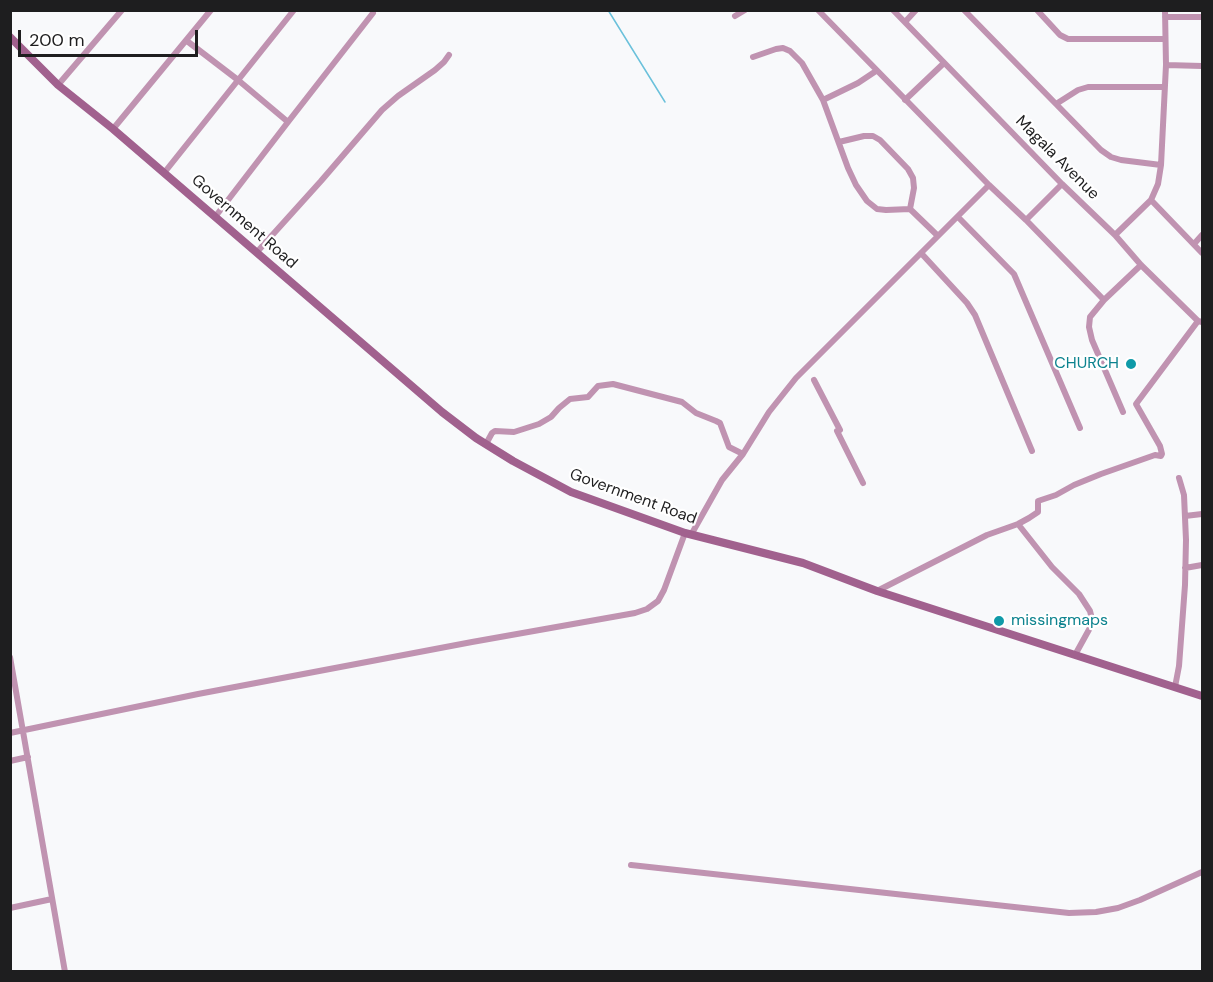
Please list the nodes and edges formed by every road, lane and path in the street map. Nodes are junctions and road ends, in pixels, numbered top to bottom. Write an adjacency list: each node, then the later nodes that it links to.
1 (122, 10): 25 (street)
2 (211, 10): 17 (street)
3 (294, 10): 24 (street)
4 (745, 10): 12 (street)
5 (818, 10): 23 (street)
6 (893, 10): 14 (street, Magala Avenue)
7 (916, 10): 14 (street)
8 (964, 10): 29 (street)
9 (1037, 10): 16 (street)
10 (373, 14): 30 (street)
11 (1165, 14): 13 (street); 16 (street)
12 (735, 16)
13 (1203, 17)
14 (904, 22): 20 (street, Magala Avenue)
15 (10, 37): 25 (street, Government Road)
16 (1165, 39): 21 (street)
17 (187, 41): 24 (street); 31 (street)
18 (450, 55): 46 (street)
19 (753, 57): 27 (street)
20 (944, 63): 28 (street); 35 (street, Magala Avenue)
21 (1166, 65): 22 (street); 26 (street)
22 (1203, 66)
23 (876, 71): 27 (street); 28 (street)
24 (238, 80): 30 (street); 34 (street)
25 (58, 85): 31 (street, Government Road)
26 (1164, 87): 29 (street); 33 (street)
27 (823, 100): 32 (street)
28 (905, 100): 36 (street)
29 (1056, 104): 33 (street)
30 (288, 122): 39 (street)
31 (113, 129): 34 (street, Government Road)
32 (839, 142): 38 (street); 38 (street)
33 (1161, 165): 37 (street)
34 (164, 173): 39 (street, Government Road)
35 (1062, 184): 41 (street); 42 (street, Magala Avenue)
36 (989, 185): 40 (street); 41 (street)
37 (1150, 200): 42 (street); 45 (street)
38 (910, 209): 44 (street)
39 (215, 217): 46 (street, Government Road)
40 (958, 217): 44 (street); 54 (street)
41 (1026, 220): 50 (street)
42 (1115, 235): 49 (street, Magala Avenue)
43 (1203, 235): 45 (street)
44 (938, 236): 47 (street)
45 (1194, 244): 48 (street)
46 (257, 252): 55 (street, Government Road)
47 (921, 253): 56 (street); 57 (street)
48 (1203, 253)
49 (1141, 265): 50 (street); 51 (street, Magala Avenue)
50 (1104, 300): 53 (street)
51 (1200, 322): 62 (street)
52 (814, 380): 59 (street)
53 (1123, 412)
54 (1080, 428)
55 (486, 444): 57 (street); 63 (street, Government Road)
56 (1032, 451)
57 (743, 454): 63 (street)
58 (1179, 478): 61 (street)
59 (863, 483)
60 (1203, 514): 61 (street)
61 (1185, 516): 65 (street)
62 (1018, 524): 66 (street); 67 (street)
63 (688, 534): 66 (street, Government Road); 72 (street)
64 (1203, 565): 65 (street)
65 (1185, 568): 70 (street)
66 (877, 591): 67 (street, Government Road)
67 (1075, 655): 70 (street, Government Road)
68 (10, 657): 69 (street)
69 (13, 687): 72 (street)
70 (1175, 687): 71 (street, Government Road)
71 (1203, 696)
72 (23, 729): 73 (street); 74 (street)
73 (10, 733)
74 (27, 757): 75 (street); 78 (street)
75 (10, 761)
76 (631, 865): 77 (street)
77 (1203, 873)
78 (52, 899): 79 (street); 80 (street)
79 (10, 908)
80 (65, 972)

